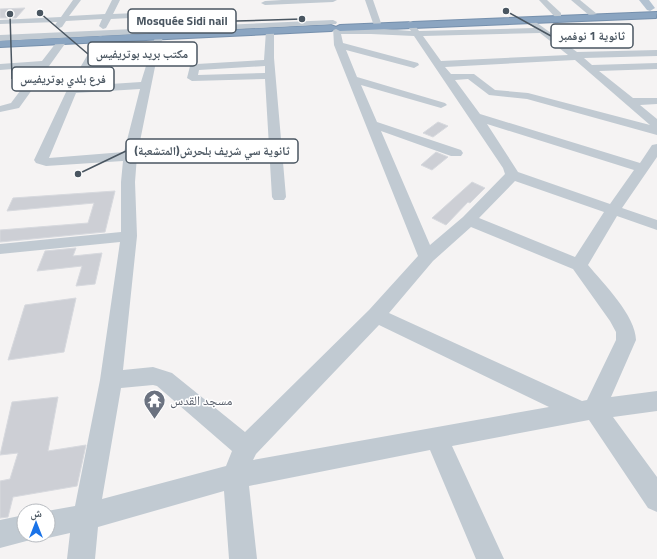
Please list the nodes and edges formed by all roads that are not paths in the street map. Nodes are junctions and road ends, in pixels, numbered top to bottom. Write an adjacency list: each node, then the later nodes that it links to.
1 (227, 0): 13 (street)
2 (333, 0): 9 (street)
3 (369, 0): 22 (street)
4 (543, 0): 17 (street)
5 (575, 0): 16 (street)
6 (175, 2): 14 (street)
7 (75, 3): 10 (street); 19 (street)
8 (115, 3): 18 (street)
9 (324, 5): 15 (street); 25 (street)
10 (86, 6)
11 (652, 7): 16 (highway); 20 (highway)
12 (198, 9): 13 (street); 14 (street); 24 (street)
13 (228, 11): 23 (street)
14 (174, 14): 18 (street); 28 (street)
15 (267, 14): 23 (street); 25 (highway); 28 (highway); 37 (street)
16 (593, 14): 17 (highway)
17 (558, 15): 22 (highway)
18 (109, 17): 19 (street); 30 (street)
19 (64, 18): 21 (street); 29 (street)
20 (527, 19): 26 (highway); 27 (street)
21 (0, 22)
22 (377, 23): 25 (highway)
23 (230, 27): 24 (street)
24 (198, 28): 28 (street)
25 (336, 29): 26 (highway); 33 (highway); 40 (street); 46 (street)
26 (413, 29): 27 (street); 39 (street)
27 (542, 30): 36 (street)
28 (164, 33): 30 (highway); 47 (street)
29 (50, 35): 30 (street); 31 (street)
30 (100, 36): 32 (highway); 48 (street)
31 (0, 38)
32 (62, 41): 34 (highway); 38 (street)
33 (0, 43): 34 (highway)
34 (23, 43): 42 (street)
35 (657, 53): 36 (street)
36 (576, 56): 39 (street); 43 (street)
37 (269, 63): 44 (street); 44 (street)
38 (45, 64): 42 (street); 52 (street)
39 (439, 64): 45 (street)
40 (414, 65)
41 (657, 66): 43 (street)
42 (1, 68)
43 (590, 68): 50 (street)
44 (270, 76): 63 (street)
45 (447, 77): 53 (street); 56 (street)
46 (353, 79): 51 (street); 55 (street)
47 (146, 84): 48 (street); 59 (street)
48 (72, 90): 59 (street)
49 (657, 101): 50 (street)
50 (629, 102): 54 (street)
51 (441, 105)
52 (0, 109)
53 (476, 117): 60 (street); 61 (street)
54 (655, 121)
55 (372, 124): 58 (street); 69 (street)
56 (657, 131)
57 (657, 148): 60 (street)
58 (456, 153)
59 (130, 156): 67 (street)
60 (644, 166): 62 (street); 64 (street)
61 (512, 175): 64 (street); 65 (street)
62 (657, 175)
63 (279, 197)
64 (613, 210): 66 (street); 70 (street)
65 (469, 220): 69 (street); 70 (street)
66 (657, 225)
67 (129, 236): 68 (street); 72 (street)
68 (0, 249)
69 (427, 257): 71 (street)
70 (579, 265): 74 (street)
71 (376, 315): 74 (street); 76 (street)
72 (111, 380): 76 (street); 79 (street)
73 (657, 401): 74 (street)
74 (588, 410): 75 (street); 78 (street)
75 (438, 438): 77 (street); 85 (street)
76 (246, 447): 77 (street)
77 (235, 476): 79 (street); 84 (street)
78 (657, 499)
79 (86, 517): 80 (street); 83 (street)
80 (56, 523)
81 (16, 531): 82 (street)
82 (0, 534)
83 (81, 559)
84 (243, 559)
85 (490, 559)

